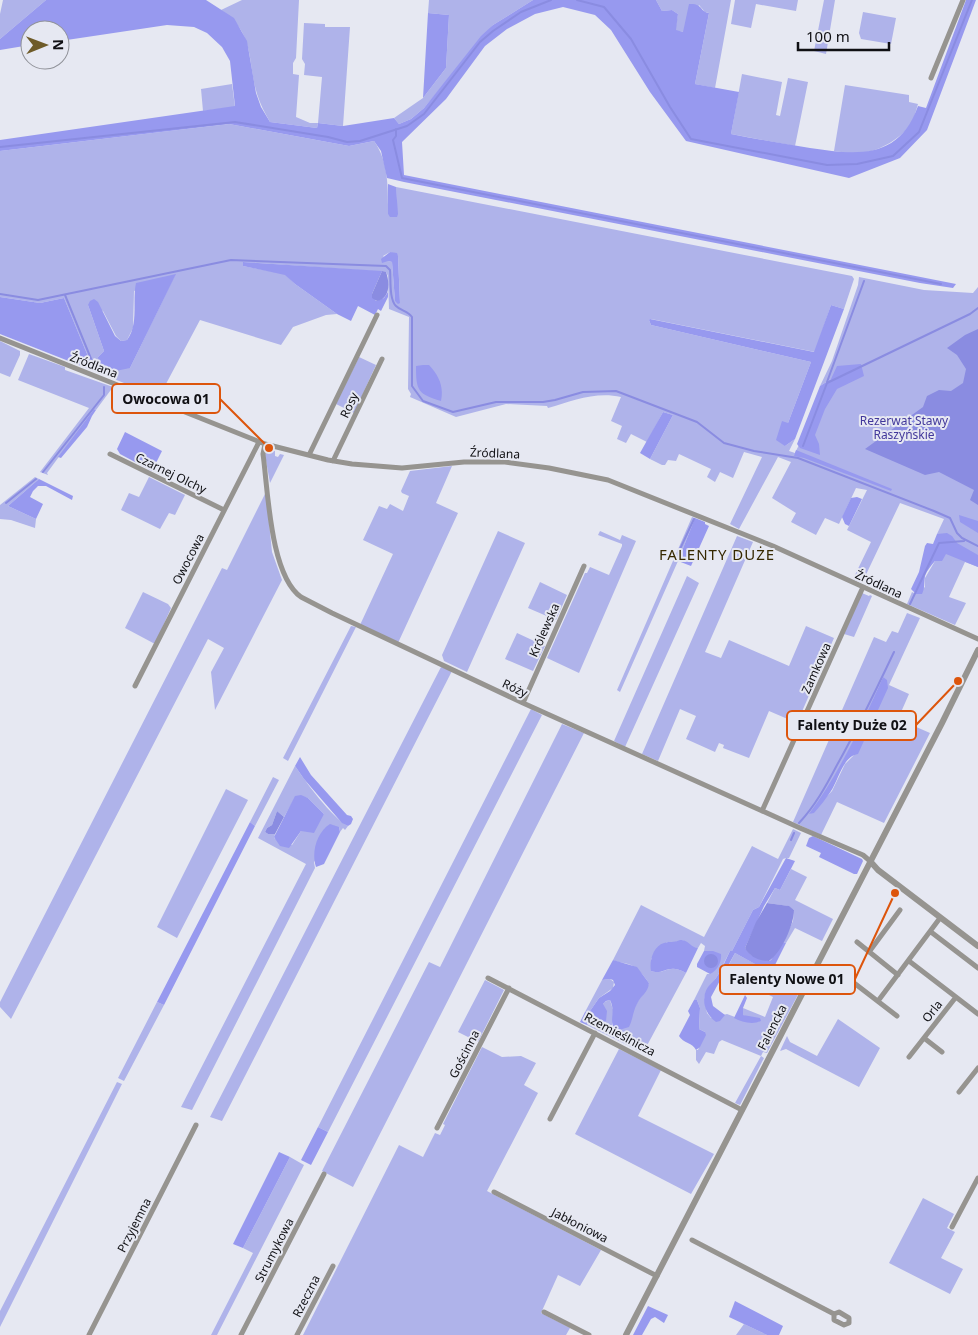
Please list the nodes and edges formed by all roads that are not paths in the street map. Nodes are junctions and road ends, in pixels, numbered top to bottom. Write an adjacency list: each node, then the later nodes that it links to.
1 (963, 0): 2 (street)
2 (931, 78)
3 (378, 315): 8 (street)
4 (0, 338): 6 (street, Źródlana)
5 (382, 358): 9 (street, Rosy)
6 (262, 443): 8 (street, Źródlana); 10 (street, Owocowa); 16 (street, Róży)
7 (110, 454): 10 (street, Czarnej Olchy)
8 (309, 455): 9 (street, Źródlana)
9 (334, 461): 12 (street, Źródlana)
10 (224, 510): 15 (street, Owocowa)
11 (584, 566): 16 (street, Królewska)
12 (863, 587): 13 (street, Źródlana); 17 (street, Zamkowa)
13 (978, 639)
14 (978, 650): 18 (street, Falencka)
15 (136, 686)
16 (523, 703): 17 (street, Róży)
17 (762, 811): 18 (street, Róży)
18 (870, 860): 20 (street); 43 (street, Falencka)
19 (900, 910): 24 (street)
20 (940, 918): 21 (street); 23 (street)
21 (931, 932): 25 (street); 26 (street)
22 (857, 942): 24 (street)
23 (978, 946)
24 (869, 952): 27 (street)
25 (909, 961): 27 (street); 31 (street)
26 (978, 968)
27 (898, 975): 32 (street)
28 (845, 976): 32 (street)
29 (488, 978): 30 (street, Rzemieślnicza)
30 (509, 988): 35 (street, Rzemieślnicza); 46 (street, Gościnna)
31 (956, 997): 33 (street); 36 (street, Orla)
32 (878, 1001): 34 (street)
33 (978, 1014)
34 (897, 1016)
35 (595, 1033): 43 (street, Rzemieślnicza); 44 (street)
36 (924, 1038): 37 (street, Orla); 38 (street, Orla)
37 (942, 1052)
38 (909, 1058)
39 (978, 1068): 40 (street)
40 (972, 1076): 41 (street); 42 (street)
41 (978, 1080)
42 (959, 1092)
43 (742, 1110): 53 (street, Falencka)
44 (550, 1119)
45 (196, 1125): 56 (street, Przyjemna)
46 (437, 1128)
47 (324, 1174): 57 (street, Strumykowa)
48 (978, 1178): 50 (street)
49 (494, 1192): 53 (street, Jabłoniowa)
50 (952, 1227)
51 (692, 1240): 55 (street)
52 (332, 1266): 58 (street, Rzeczna)
53 (657, 1276): 60 (street, Falencka)
54 (544, 1312): 59 (street)
55 (834, 1314)
56 (89, 1335)
57 (241, 1335)
58 (297, 1335)
59 (589, 1335)
60 (626, 1335)

